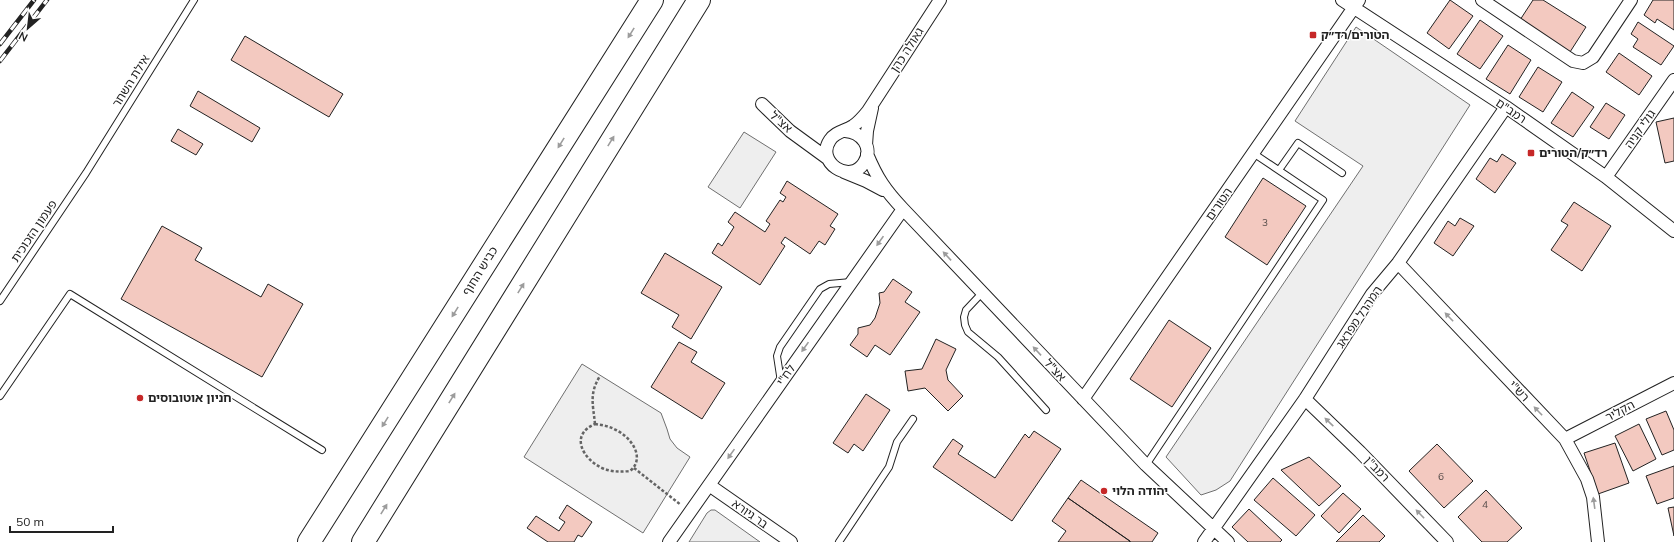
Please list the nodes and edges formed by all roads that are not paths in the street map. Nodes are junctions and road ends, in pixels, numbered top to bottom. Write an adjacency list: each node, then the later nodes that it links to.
1 (194, 0): 22 (lane, אילת השחר)
2 (652, 0): 43 (highway, כביש החוף, one-way to 43)
3 (699, 0): 44 (highway, one-way to 3)
4 (940, 0): 10 (street, גאולה כהן)
5 (1342, 0): 8 (street, רמב"ם)
6 (1482, 0): 7 (street)
7 (1631, 0)
8 (1357, 4): 12 (street, רמב"ם); 17 (street, הטורים)
9 (1674, 80): 23 (street, גולי קניה)
10 (875, 101): 13 (street, גאולה כהן); 16 (street, גאולה כהן)
11 (762, 104): 15 (street, אצ"ל)
12 (1506, 107): 23 (street, רמב"ם); 27 (street, המהרל מפראג)
13 (845, 131): 14 (street); 16 (street)
14 (833, 136): 15 (street, אצ"ל); 18 (street)
15 (801, 139): 18 (street, אצ"ל)
16 (867, 149): 20 (street); 24 (street, אצ"ל)
17 (1254, 153): 19 (lane); 34 (street, הטורים)
18 (827, 158): 20 (street)
19 (1279, 170): 21 (lane); 40 (lane)
20 (844, 172): 24 (street, אצ"ל)
21 (1342, 173)
22 (86, 174): 30 (lane, פעמון הזכוכית)
23 (1606, 177): 26 (street, רמב"ם)
24 (887, 192): 25 (street, אצ"ל)
25 (903, 209): 28 (street, לח"י, one-way to 28); 29 (street, אצ"ל, one-way to 25)
26 (1674, 231)
27 (1398, 263): 35 (street, המהרל מפראג); 38 (street, רש"י, one-way to 27)
28 (851, 282): 31 (street, לח"י, one-way to 31); 31 (lane)
29 (982, 293): 34 (street, אצ"ל, one-way to 29); 36 (lane)
30 (0, 301)
31 (781, 382): 41 (street, לח"י, one-way to 41)
32 (1674, 383): 38 (street, הקליר)
33 (0, 396): 39 (lane)
34 (1083, 399): 40 (street, אצ"ל)
35 (1305, 399): 42 (street, המהרל מפראג); 50 (street, רמב"ן, one-way to 35)
36 (1046, 410)
37 (913, 419): 47 (lane)
38 (1565, 440): 51 (street, רש"י, one-way to 38)
39 (322, 450)
40 (1146, 466): 42 (street, אצ"ל)
41 (709, 485): 45 (street, לח"י); 46 (street, בר גיורא)
42 (1213, 529): 48 (street, המהרל מפראג); 49 (street, אצ"ל)
43 (309, 542)
44 (363, 542)
45 (669, 542)
46 (791, 542)
47 (839, 542)
48 (1204, 542)
49 (1228, 542)
50 (1448, 542)
51 (1598, 542)

